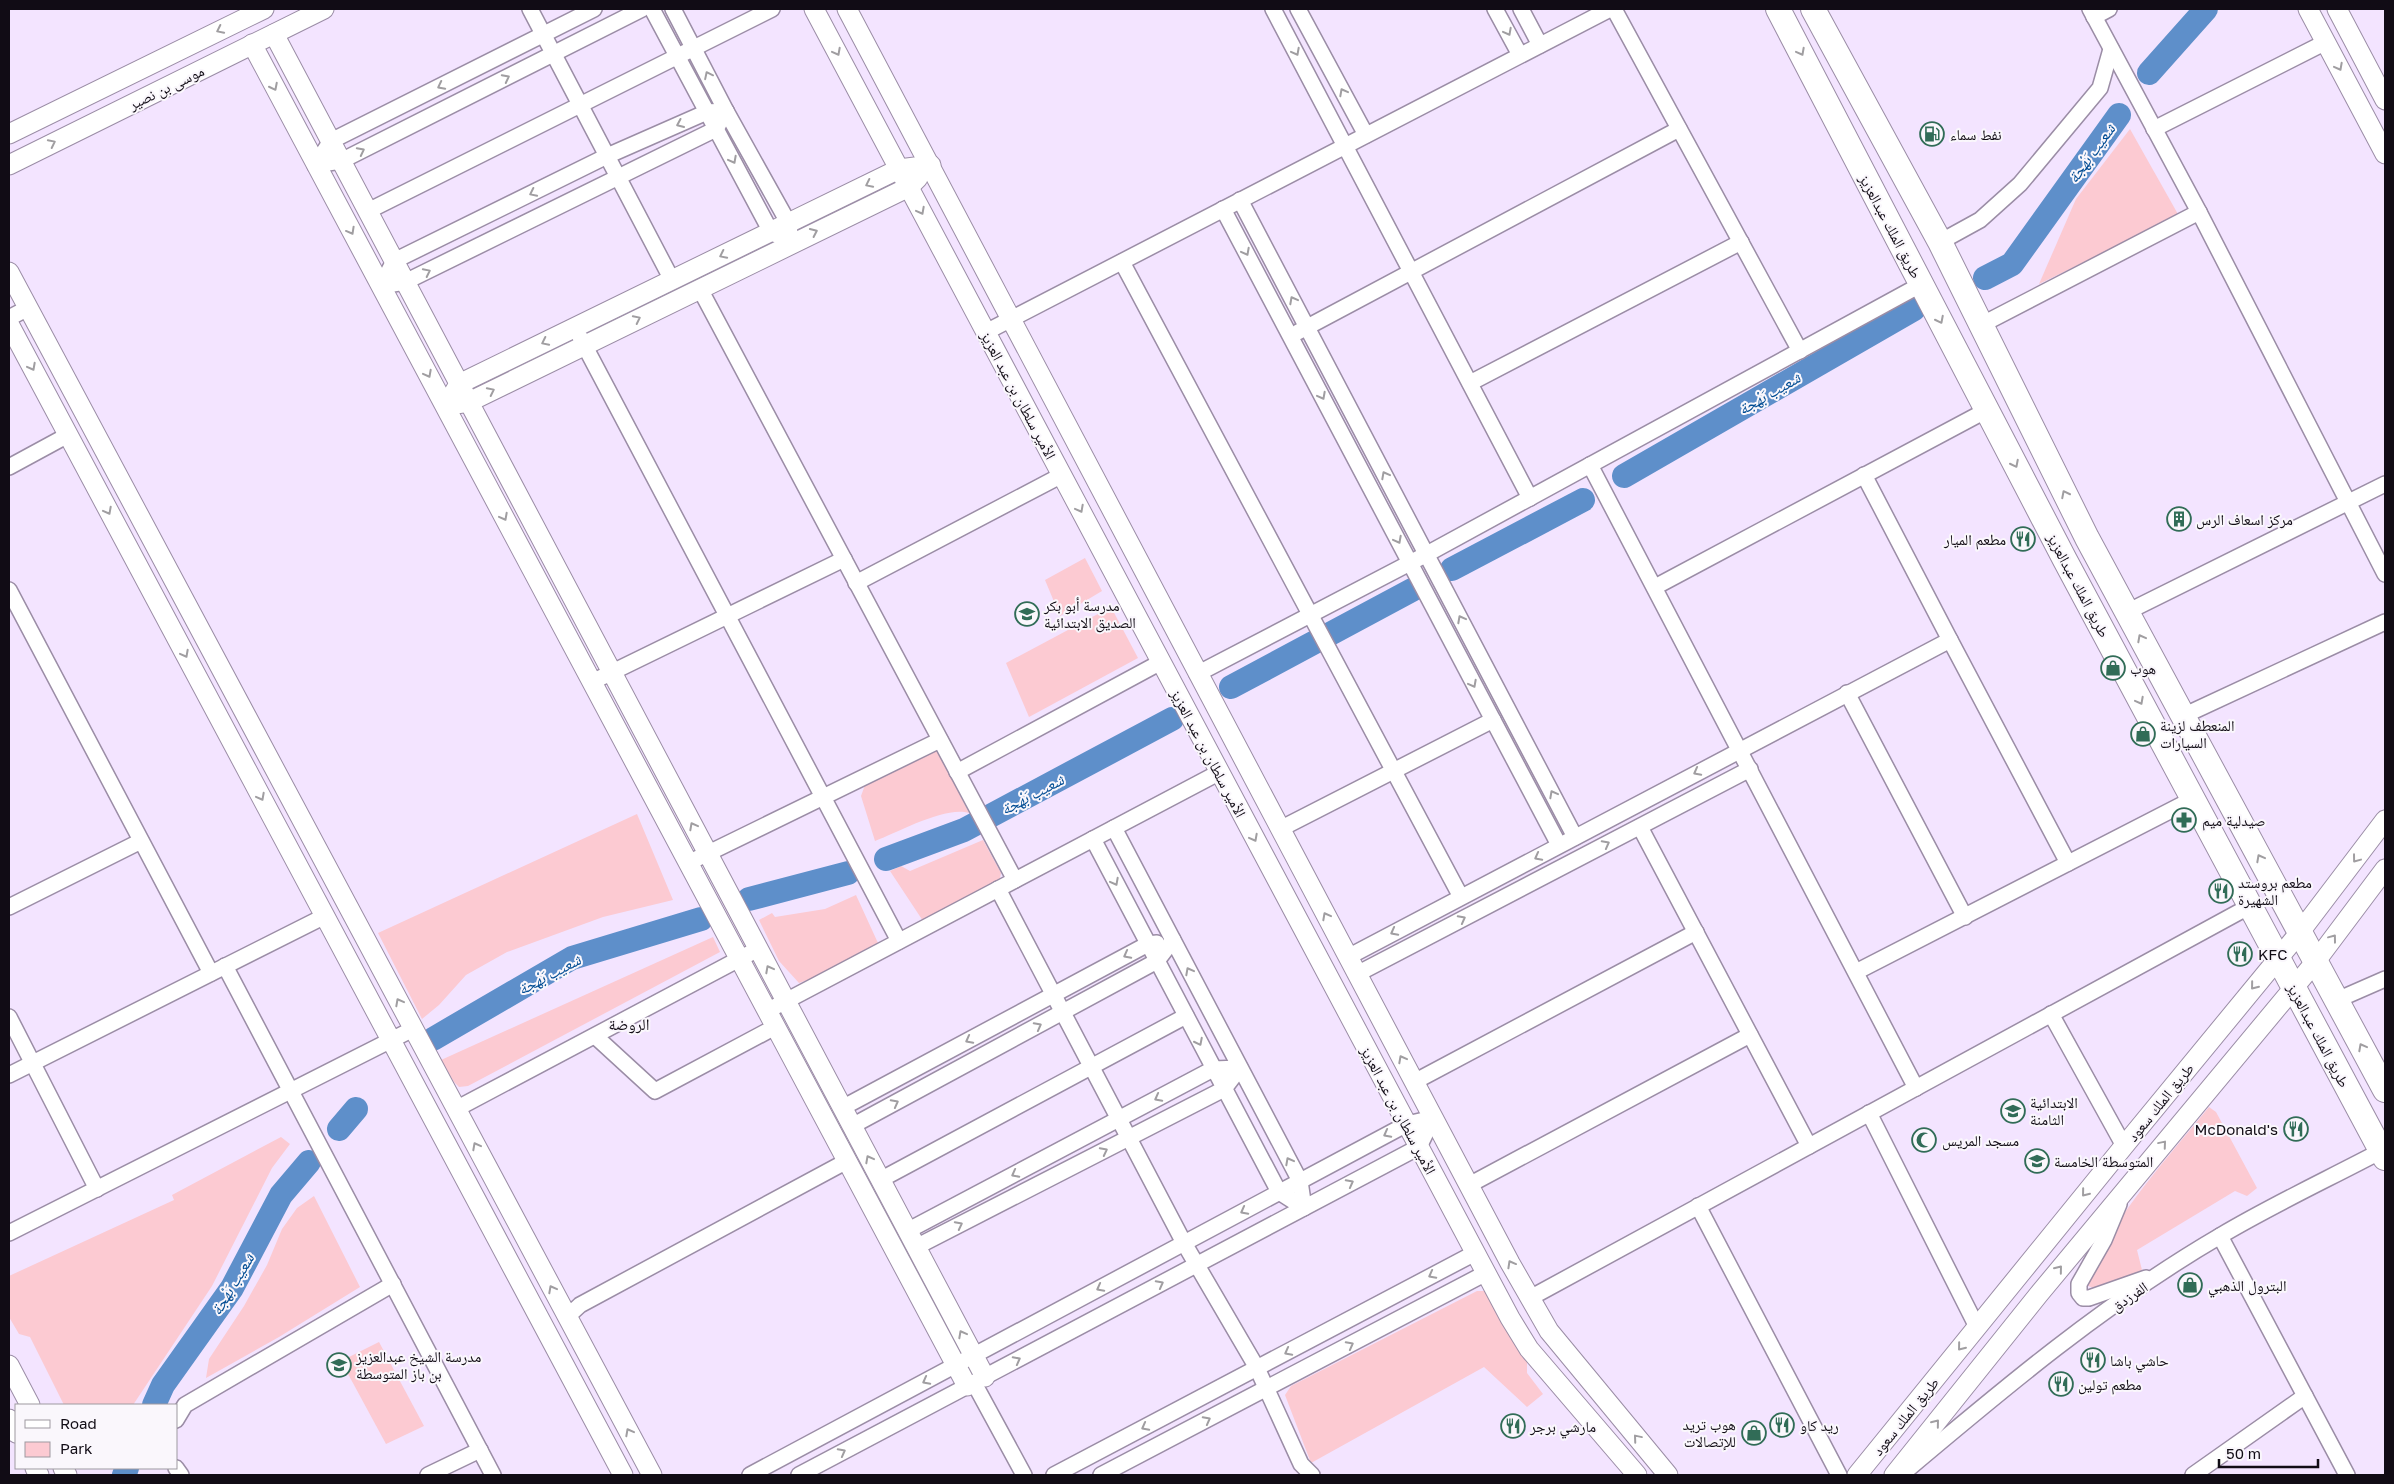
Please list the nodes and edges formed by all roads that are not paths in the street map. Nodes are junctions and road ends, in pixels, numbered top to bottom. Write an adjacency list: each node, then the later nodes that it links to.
1 (264, 9): 40 (street, موسى بن نصير, one-way to 40)
2 (324, 9): 23 (street, موسى بن نصير)
3 (530, 9): 24 (street)
4 (594, 9): 24 (street)
5 (642, 9): 30 (street)
6 (652, 9): 32 (street)
7 (673, 9): 28 (street)
8 (772, 9): 28 (street)
9 (814, 9): 50 (street, الأمير سلطان بن عبد العزيز, one-way to 50)
10 (847, 9): 48 (street, الأمير سلطان بن عبد العزيز)
11 (1273, 9): 43 (street, one-way to 43)
12 (1298, 9): 41 (street, one-way to 12)
13 (1495, 9): 31 (street, one-way to 31)
14 (1520, 9): 27 (street)
15 (1610, 9): 27 (street)
16 (1614, 9): 38 (street)
17 (1778, 9): 68 (highway, طريق الملك عبدالعزيز, one-way to 68)
18 (1814, 9): 60 (highway, طريق الملك عبدالعزيز)
19 (2108, 9): 22 (street)
20 (2308, 9): 25 (street)
21 (2337, 9): 33 (street)
22 (2092, 13): 29 (street)
23 (274, 34): 26 (street, موسى بن نصير); 42 (street)
24 (543, 34): 30 (street); 42 (street, one-way to 42)
25 (2326, 42): 39 (street); 44 (street, one-way to 44)
26 (252, 44): 47 (street, موسى بن نصير, one-way to 26); 49 (street, one-way to 49)
27 (1540, 45): 31 (street)
28 (695, 49): 32 (street); 36 (street, one-way to 28)
29 (2111, 49): 39 (street); 60 (street)
30 (553, 54): 34 (street); 46 (street, one-way to 30)
31 (1520, 55): 41 (street)
32 (677, 56): 34 (street); 35 (street)
33 (2385, 100)
34 (580, 104): 45 (street); 55 (street)
35 (707, 112): 36 (street); 37 (street); 45 (street, one-way to 45)
36 (726, 112): 37 (street); 57 (street)
37 (716, 128): 51 (street); 58 (street, one-way to 58)
38 (1679, 129): 59 (street); 65 (street)
39 (2154, 129): 56 (street)
40 (9, 134)
41 (1366, 135): 43 (street)
42 (331, 141): 46 (street); 49 (street)
43 (1346, 146): 53 (street); 65 (street)
44 (2385, 154)
45 (607, 156): 51 (street); 62 (street, one-way to 62)
46 (341, 161): 49 (street); 55 (street)
47 (9, 165)
48 (931, 165): 50 (street); 52 (street); 73 (street, الأمير سلطان بن عبد العزيز)
49 (315, 166): 69 (street, one-way to 69)
50 (899, 169): 52 (street, الأمير سلطان بن عبد العزيز); 57 (street, one-way to 57)
51 (618, 177): 66 (street); 67 (street, one-way to 51)
52 (908, 187): 61 (street, one-way to 52); 78 (street, الأمير سلطان بن عبد العزيز, one-way to 78)
53 (1240, 200): 54 (street); 77 (street, one-way to 53)
54 (1223, 209): 63 (street); 79 (street, one-way to 79)
55 (368, 211): 62 (street)
56 (2199, 212): 75 (street); 94 (street)
57 (789, 224): 58 (street); 61 (street)
58 (771, 232): 61 (street); 66 (street, one-way to 66)
59 (1741, 242): 81 (street); 82 (street)
60 (1940, 242): 75 (highway, طريق الملك عبدالعزيز)
61 (791, 243): 70 (street)
62 (394, 261): 67 (street); 69 (street)
63 (1122, 262): 73 (street); 104 (street)
64 (9, 272): 71 (street)
65 (1412, 272): 77 (street); 82 (street)
66 (672, 280): 76 (street)
67 (405, 282): 69 (street); 83 (street)
68 (1922, 284): 81 (street); 86 (highway, طريق الملك عبدالعزيز, one-way to 86)
69 (381, 286): 85 (street, one-way to 85)
70 (700, 289): 80 (street, one-way to 70); 96 (street)
71 (28, 308): 72 (street); 166 (street, one-way to 71)
72 (9, 318)
73 (1012, 319): 78 (street); 109 (street, الأمير سلطان بن عبد العزيز)
74 (9, 324): 87 (street, one-way to 87)
75 (1980, 325): 102 (highway, طريق الملك عبدالعزيز, one-way to 75)
76 (575, 328): 80 (street); 83 (street, one-way to 83)
77 (1307, 328): 79 (street); 95 (street, one-way to 77)
78 (986, 332): 90 (street, الأمير سلطان بن عبد العزيز)
79 (1290, 337): 97 (street, one-way to 97)
80 (585, 345): 84 (street, one-way to 80); 103 (street)
81 (1800, 351): 88 (street)
82 (1470, 383): 93 (street)
83 (459, 384): 84 (street); 85 (street)
84 (469, 402): 85 (street); 108 (street)
85 (445, 406): 110 (street, one-way to 110)
86 (1987, 410): 91 (street); 121 (highway, طريق الملك عبدالعزيز, one-way to 121)
87 (68, 435): 89 (street); 139 (street, one-way to 139)
88 (1590, 465): 93 (street); 100 (street)
89 (9, 467)
90 (1062, 475): 99 (street); 107 (street, الأمير سلطان بن عبد العزيز, one-way to 107)
91 (1864, 475): 100 (street); 106 (street)
92 (2385, 484): 94 (street)
93 (1530, 498): 95 (street)
94 (2348, 502): 98 (street); 102 (street)
95 (1427, 554): 97 (street); 126 (street, one-way to 95)
96 (844, 559): 99 (street); 103 (street)
97 (1410, 563): 104 (street); 113 (street, one-way to 113)
98 (2385, 574)
99 (856, 582): 114 (street)
100 (1655, 587): 115 (street)
101 (9, 590): 128 (street)
102 (2127, 612): 112 (highway, طريق الملك عبدالعزيز, one-way to 102)
103 (727, 616): 108 (street); 120 (street)
104 (1313, 620): 109 (street); 117 (street)
105 (2385, 622): 112 (street)
106 (1950, 640): 111 (street); 132 (street)
107 (1161, 662): 118 (street); 119 (street, الأمير سلطان بن عبد العزيز)
108 (612, 672): 110 (street); 130 (street, one-way to 108)
109 (1197, 674): 125 (street, الأمير سلطان بن عبد العزيز)
110 (592, 682): 131 (street)
111 (1847, 693): 115 (street); 140 (street)
112 (2183, 716): 142 (highway, طريق الملك عبدالعزيز, one-way to 112)
113 (1493, 720): 117 (street); 129 (street)
114 (940, 740): 118 (street); 120 (street)
115 (1740, 750): 116 (street); 126 (street, one-way to 126)
116 (1750, 769): 123 (street); 153 (street)
117 (1393, 771): 125 (street); 136 (street)
118 (957, 772): 134 (street)
119 (1220, 772): 124 (street); 185 (street, الأمير سلطان بن عبد العزيز, one-way to 185)
120 (823, 797): 130 (street); 144 (street)
121 (2193, 799): 132 (street); 137 (highway, طريق الملك عبدالعزيز)
122 (2385, 820): 142 (street, طريق الملك سعود, one-way to 142)
123 (1640, 827): 141 (street); 155 (street, one-way to 123)
124 (1114, 828): 127 (street); 143 (street)
125 (1280, 829): 147 (street, الأمير سلطان بن عبد العزيز, one-way to 125)
126 (1575, 837): 129 (street)
127 (1093, 839): 134 (street); 145 (street, one-way to 145)
128 (141, 841): 138 (street); 154 (street)
129 (1559, 845): 136 (street, one-way to 136)
130 (708, 854): 131 (street); 146 (street)
131 (688, 863): 149 (street)
132 (2068, 863): 140 (street)
133 (2385, 869): 151 (street, طريق الملك سعود, one-way to 133)
134 (1015, 880): 135 (street)
135 (998, 889): 144 (street); 158 (street)
136 (1461, 897): 147 (street, one-way to 147)
137 (2250, 906): 148 (highway, طريق الملك عبدالعزيز); 162 (street)
138 (9, 907)
139 (325, 916): 152 (street); 169 (street)
140 (1965, 917): 153 (street)
141 (1696, 932): 167 (street); 175 (street)
142 (2300, 932): 148 (street, طريق الملك سعود); 151 (highway, طريق الملك عبدالعزيز)
143 (1173, 940): 145 (street); 150 (street); 172 (street, one-way to 143)
144 (900, 941): 160 (street)
145 (1148, 944): 150 (street); 158 (street, one-way to 158)
146 (758, 949): 149 (street); 160 (street, one-way to 146)
147 (1348, 957): 155 (street, الأمير سلطان بن عبد العزيز)
148 (2278, 957): 157 (highway, طريق الملك عبدالعزيز); 189 (street, طريق الملك سعود, one-way to 189)
149 (739, 959): 165 (street); 168 (street)
150 (1157, 961): 161 (street); 163 (street)
151 (2316, 961): 157 (street, طريق الملك سعود); 159 (highway, طريق الملك عبدالعزيز)
152 (225, 966): 154 (street); 179 (street)
153 (1856, 972): 176 (street)
154 (211, 973): 170 (street)
155 (1357, 974): 175 (street, الأمير سلطان بن عبد العزيز, one-way to 155)
156 (2385, 979): 159 (street)
157 (2293, 986): 191 (highway, طريق الملك عبدالعزيز); 196 (street, طريق الملك سعود, one-way to 157)
158 (1054, 995): 161 (street); 180 (street, one-way to 180)
159 (2337, 1000): 178 (highway, طريق الملك عبدالعزيز, one-way to 159)
160 (786, 1001): 165 (street); 180 (street)
161 (1063, 1012): 171 (street); 186 (street, one-way to 161)
162 (2051, 1014): 176 (street); 189 (street)
163 (1186, 1016): 171 (street); 173 (street, one-way to 173)
164 (9, 1017): 170 (street)
165 (771, 1019): 168 (street); 192 (street)
166 (413, 1029): 169 (street); 181 (street)
167 (1750, 1035): 188 (street); 195 (street)
168 (594, 1036): 181 (street)
169 (392, 1041): 179 (street); 231 (street)
170 (32, 1063): 174 (street); 197 (street)
171 (1092, 1067): 184 (street); 193 (street)
172 (1240, 1068): 173 (street); 177 (street); 194 (street, one-way to 172)
173 (1213, 1069): 177 (street); 184 (street, one-way to 184)
174 (9, 1075)
175 (1414, 1082): 183 (street, الأمير سلطان بن عبد العزيز)
176 (1916, 1088): 182 (street)
177 (1224, 1089): 187 (street); 198 (street)
178 (2385, 1090)
179 (292, 1091): 197 (street); 210 (street)
180 (842, 1108): 186 (street)
181 (456, 1110): 213 (street, one-way to 181)
182 (1869, 1113): 188 (street); 214 (street)
183 (1432, 1118): 185 (street); 190 (street); 195 (street, الأمير سلطان بن عبد العزيز)
184 (1119, 1119): 187 (street); 203 (street, one-way to 203)
185 (1407, 1124): 190 (street, الأمير سلطان بن عبد العزيز); 194 (street, one-way to 194)
186 (852, 1126): 193 (street, one-way to 186)
187 (1129, 1138): 203 (street, one-way to 187); 204 (street)
188 (1809, 1146): 199 (street)
189 (2124, 1146): 209 (street, طريق الملك سعود, one-way to 209)
190 (1419, 1147): 200 (street, one-way to 190); 205 (street, الأمير سلطان بن عبد العزيز)
191 (2383, 1155): 202 (street, الفرزدق)
192 (847, 1162): 213 (street); 217 (street)
193 (880, 1180): 203 (street)
194 (1300, 1181): 198 (street); 200 (street)
195 (1469, 1185): 212 (street, الأمير سلطان بن عبد العزيز, one-way to 195)
196 (2126, 1188): 207 (street); 211 (street, طريق الملك سعود, one-way to 196)
197 (97, 1189): 201 (street)
198 (1279, 1192): 200 (street); 204 (street, one-way to 204)
199 (1698, 1206): 212 (street); 241 (street)
200 (1304, 1208): 206 (street)
201 (9, 1233)
202 (2220, 1236): 207 (street, الفرزدق); 221 (street)
203 (912, 1239): 215 (street, one-way to 203)
204 (1184, 1243): 206 (street); 215 (street, one-way to 215)
205 (1475, 1253): 208 (street, الأمير سلطان بن عبد العزيز); 218 (street, one-way to 218)
206 (1197, 1264): 218 (street); 219 (street, one-way to 206)
207 (2169, 1270): 244 (street, الفرزدق)
208 (1486, 1273): 220 (street, one-way to 208); 239 (street, الأمير سلطان بن عبد العزيز)
209 (2017, 1278): 211 (street); 214 (street, طريق الملك سعود)
210 (394, 1284): 223 (street); 226 (street)
211 (2039, 1294): 243 (street, طريق الملك سعود, one-way to 211)
212 (1530, 1298): 240 (street, الأمير سلطان بن عبد العزيز, one-way to 212)
213 (567, 1317): 232 (street, one-way to 213)
214 (1977, 1327): 242 (street, طريق الملك سعود, one-way to 242)
215 (973, 1356): 217 (street); 219 (street)
216 (9, 1365): 222 (street)
217 (955, 1365): 219 (street); 227 (street, one-way to 227)
218 (1257, 1368): 220 (street); 236 (street, one-way to 236)
219 (975, 1382): 228 (street, one-way to 219); 235 (street)
220 (1267, 1388): 237 (street, one-way to 220); 238 (street)
221 (2305, 1396): 245 (street); 246 (street)
222 (29, 1404)
223 (178, 1417)
224 (9, 1419): 225 (street)
225 (15, 1431)
226 (480, 1450): 229 (street); 230 (street)
227 (790, 1454): 228 (street); 233 (street); 234 (street)
228 (807, 1474)
229 (428, 1475)
230 (493, 1475)
231 (623, 1475)
232 (652, 1475)
233 (750, 1475)
234 (792, 1475)
235 (1024, 1475)
236 (1054, 1475)
237 (1101, 1475)
238 (1312, 1475)
239 (1637, 1475)
240 (1668, 1475)
241 (1839, 1475)
242 (1857, 1475)
243 (1894, 1475)
244 (1901, 1475)
245 (2193, 1475)
246 (2347, 1475)

